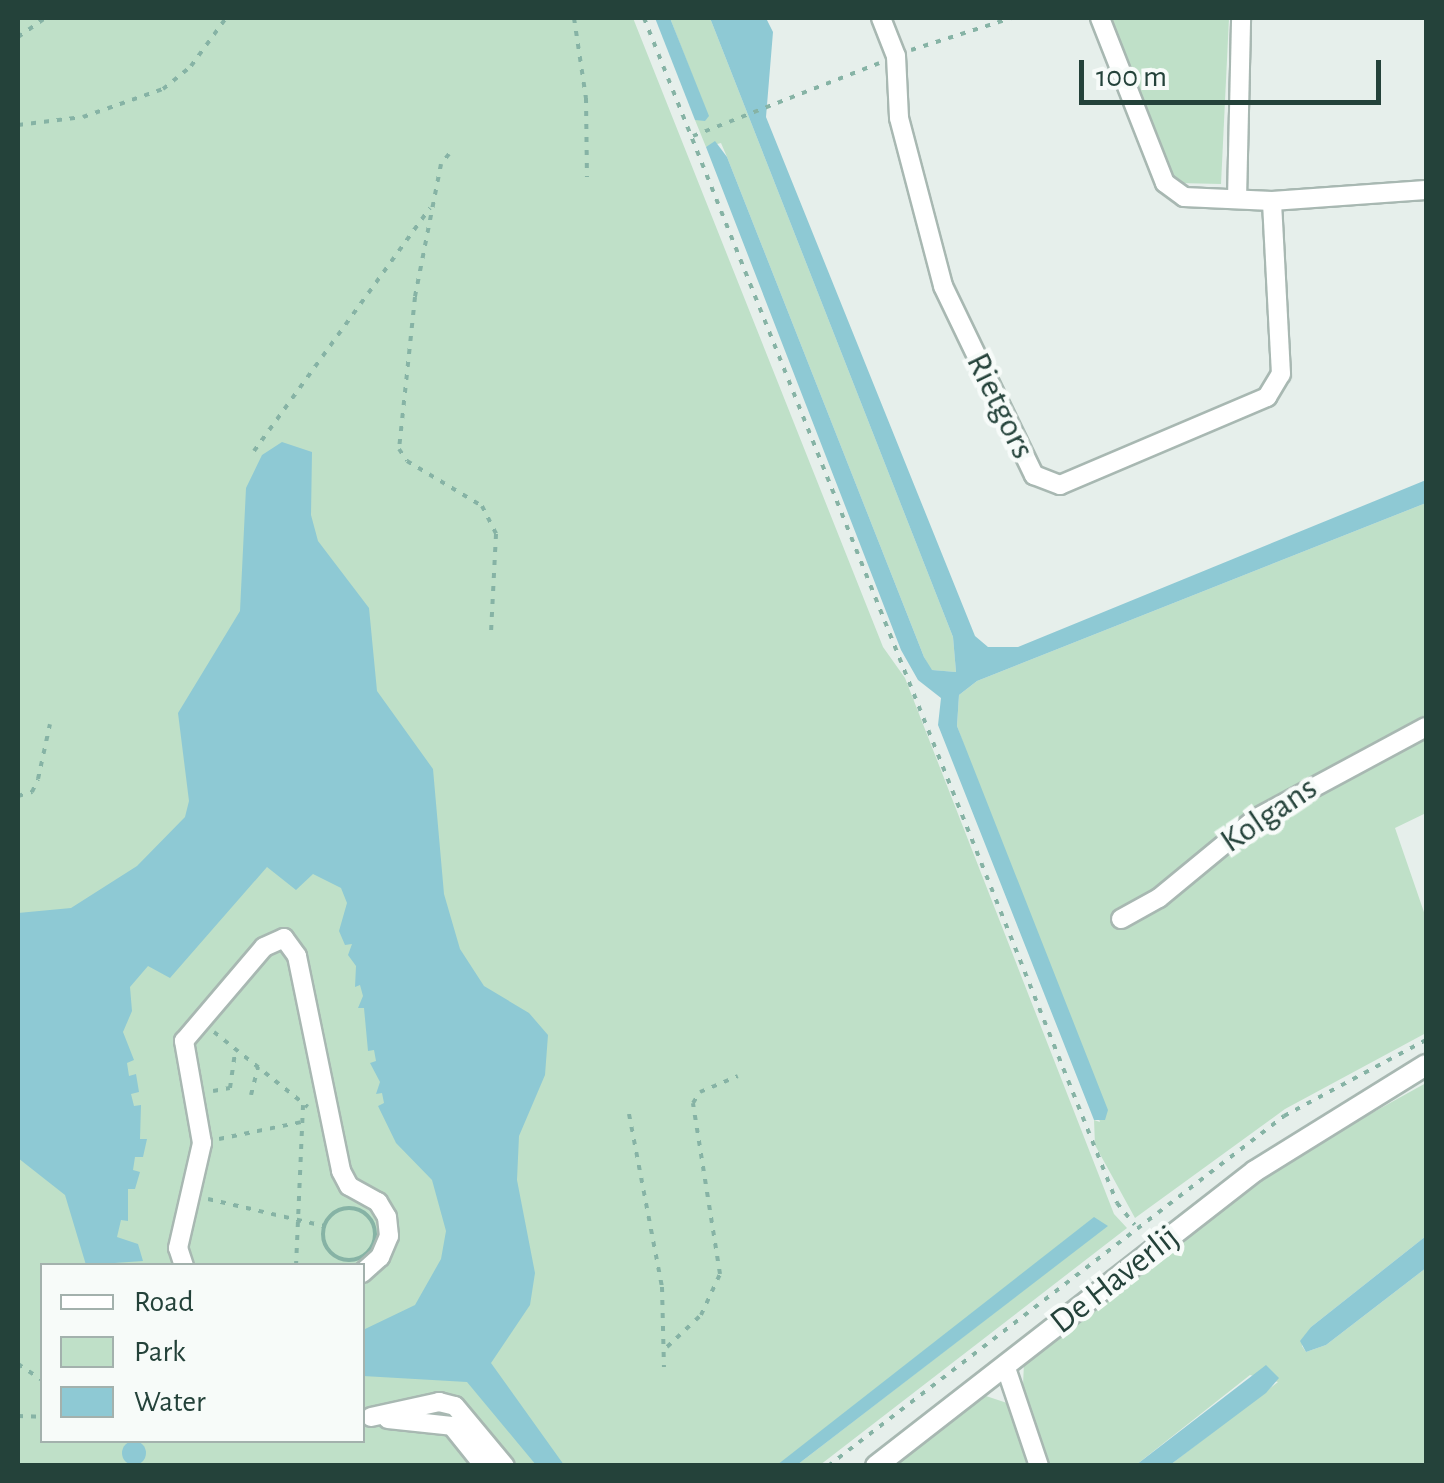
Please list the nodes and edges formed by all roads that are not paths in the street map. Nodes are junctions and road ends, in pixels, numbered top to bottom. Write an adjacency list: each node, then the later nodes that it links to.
1 (881, 18): 6 (street, Rietgors)
2 (1100, 18): 5 (street)
3 (1241, 18): 5 (street)
4 (1426, 190): 6 (street)
5 (1237, 199): 6 (street)
6 (1272, 201)
7 (1426, 727): 8 (street, Kolgans)
8 (1121, 918)
9 (1426, 1065): 11 (street, De Haverlij)
10 (1426, 1079): 11 (street, De Haverlij)
11 (1361, 1105): 14 (street, De Haverlij)
12 (183, 1263): 13 (street)
13 (365, 1270)
14 (1004, 1366): 18 (street, De Haverlij); 19 (street)
15 (366, 1417): 16 (street); 17 (street)
16 (484, 1466)
17 (506, 1466)
18 (876, 1466)
19 (1039, 1466)

